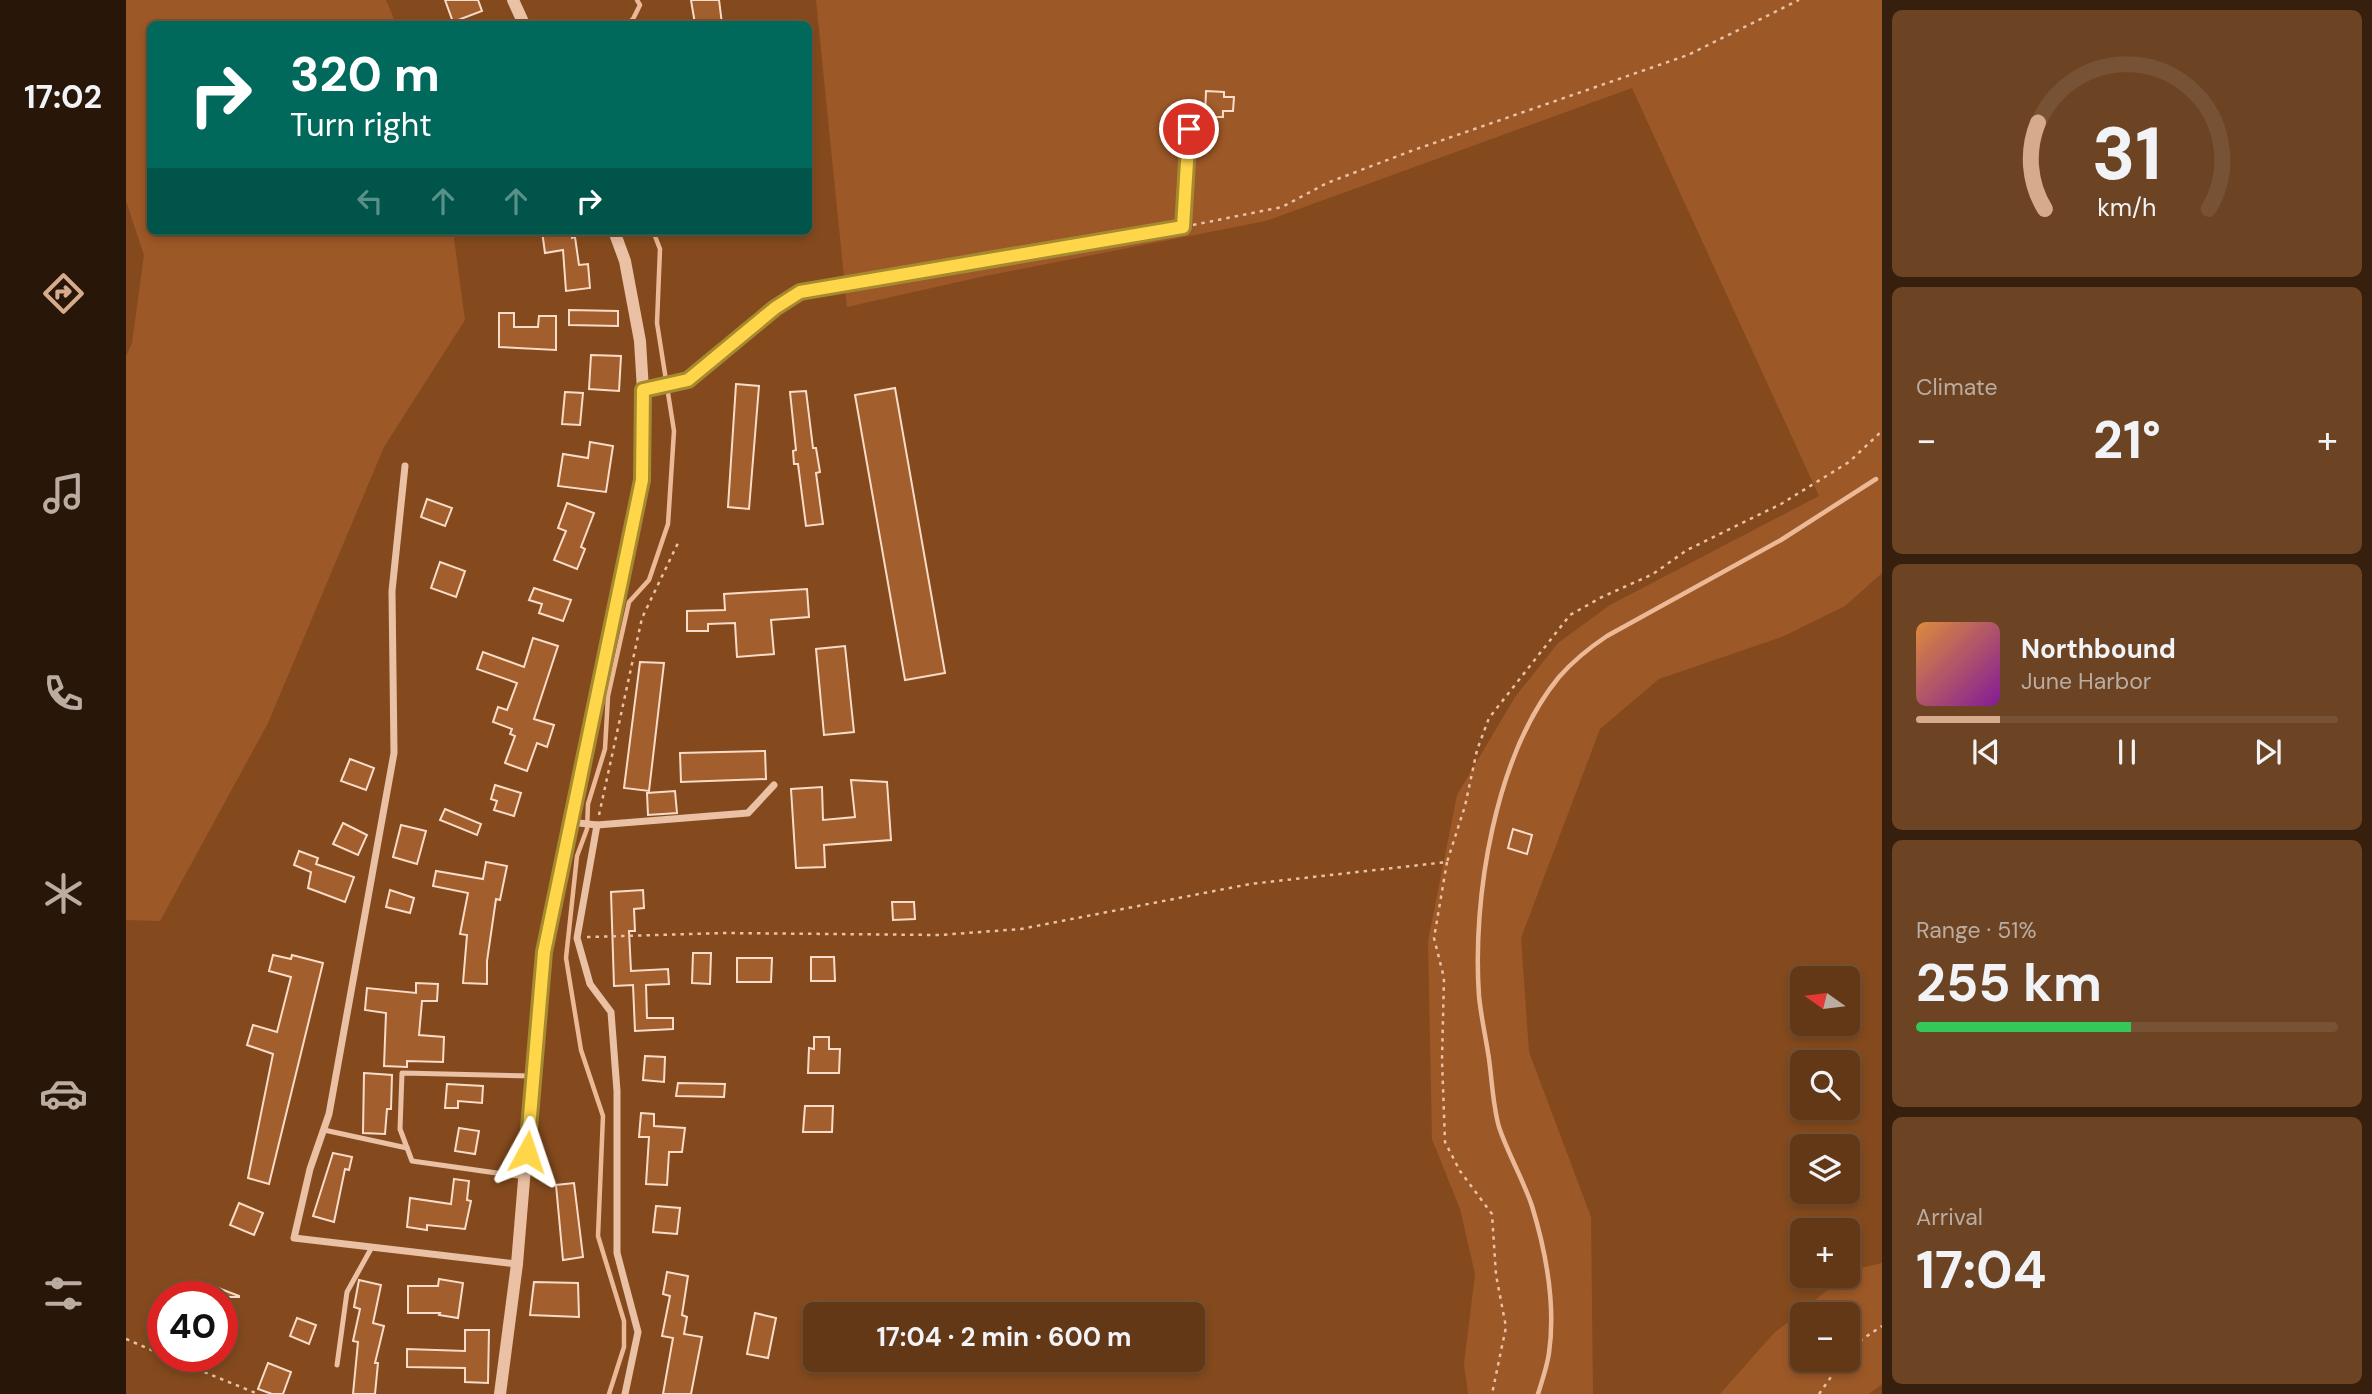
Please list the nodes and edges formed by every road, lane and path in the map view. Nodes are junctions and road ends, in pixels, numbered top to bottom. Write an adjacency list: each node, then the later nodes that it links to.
1 (513, 0): 3 (street)
2 (1799, 0): 5 (path)
3 (523, 21)
4 (1190, 105): 5 (lane)
5 (1183, 227): 7 (lane)
6 (615, 235): 8 (street)
7 (672, 384): 8 (street)
8 (643, 390): 13 (street)
9 (1882, 431): 15 (path)
10 (405, 466): 18 (street)
11 (678, 543): 14 (path)
12 (774, 785): 14 (street)
13 (570, 822): 14 (street); 17 (street)
14 (597, 825): 16 (street)
15 (1447, 862): 16 (path); 33 (path)
16 (577, 938): 32 (street)
17 (533, 1076): 19 (lane); 20 (street)
18 (324, 1130): 19 (lane); 21 (street)
19 (407, 1147): 20 (lane)
20 (525, 1177): 22 (street)
21 (372, 1247): 22 (street); 27 (lane)
22 (517, 1264): 31 (street)
23 (1882, 1326): 25 (path)
24 (126, 1339): 26 (path)
25 (1860, 1341)
26 (147, 1348)
27 (337, 1365)
28 (204, 1372): 30 (path)
29 (1835, 1372): 34 (path)
30 (258, 1394)
31 (500, 1394)
32 (625, 1394)
33 (1492, 1394)
34 (1819, 1394)

